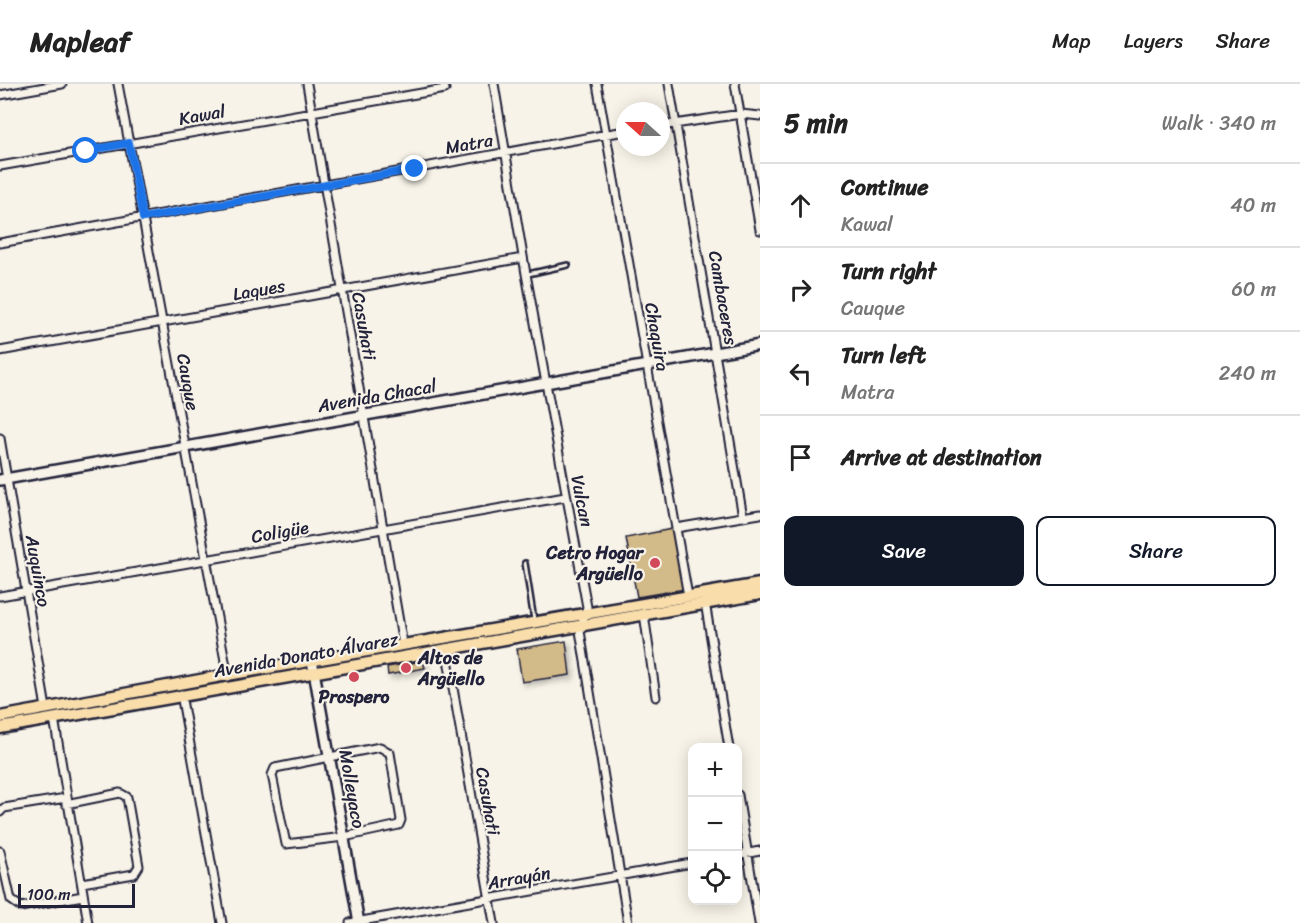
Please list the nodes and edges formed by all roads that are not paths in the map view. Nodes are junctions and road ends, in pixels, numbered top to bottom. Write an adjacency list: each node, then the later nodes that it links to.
1 (62, 84): 9 (street)
2 (118, 84): 17 (street, Cauque)
3 (308, 84): 10 (street, Casuhati)
4 (494, 84): 18 (street, Vulcan)
5 (597, 84): 16 (street, Chaquira)
6 (669, 84): 13 (street, Cambaceres)
7 (735, 84): 11 (street)
8 (446, 88): 10 (street, Kawal)
9 (0, 95)
10 (312, 111): 17 (street, Kawal); 20 (street, Casuhati)
11 (741, 114): 12 (street); 13 (street); 21 (street)
12 (760, 116)
13 (677, 124): 14 (street); 32 (street, Cambaceres)
14 (670, 125)
15 (616, 132): 16 (street, Matra)
16 (606, 134): 18 (street, Matra); 33 (street, Chaquira)
17 (129, 143): 19 (street, Kawal); 22 (street, Cauque)
18 (505, 152): 20 (street, Matra); 25 (street, Vulcan)
19 (0, 166)
20 (325, 186): 22 (street, Matra); 28 (street, Casuhati)
21 (757, 190): 23 (street)
22 (143, 218): 24 (street, Matra); 29 (street, Cauque)
23 (760, 230)
24 (0, 243)
25 (523, 258): 27 (street, Vulcan); 28 (street, Laques)
26 (568, 265): 27 (lane)
27 (526, 274): 34 (street, Vulcan)
28 (343, 290): 29 (street, Laques); 35 (street, Casuhati)
29 (162, 322): 31 (street, Laques); 37 (street, Cauque)
30 (760, 345): 32 (main road, Avenida Chacal)
31 (0, 351)
32 (717, 353): 33 (main road, Avenida Chacal); 41 (street, Cambaceres)
33 (646, 365): 34 (main road, Avenida Chacal); 42 (street, Chaquira)
34 (545, 382): 35 (main road, Avenida Chacal); 39 (street, Vulcan)
35 (364, 415): 37 (main road, Avenida Chacal); 43 (street, Casuhati)
36 (0, 438): 38 (street, Auquinco)
37 (185, 446): 38 (main road, Avenida Chacal); 44 (street, Cauque)
38 (3, 479): 47 (street, Auquinco)
39 (566, 497): 43 (street, Coligüe); 52 (street, Vulcan)
40 (760, 514): 41 (street)
41 (743, 517): 42 (street)
42 (676, 528): 50 (street, Chaquira)
43 (384, 529): 44 (street, Coligüe); 56 (street, Casuhati)
44 (206, 560): 47 (street, Coligüe); 59 (street, Cauque)
45 (525, 563): 54 (lane)
46 (760, 584): 51 (main road, Avenida Donato Álvarez)
47 (26, 591): 49 (street, Coligüe); 62 (street, Auquinco)
48 (760, 594): 51 (main road, Avenida Donato Álvarez)
49 (0, 596)
50 (688, 596): 51 (main road, Avenida Donato Álvarez); 52 (main road, Avenida Donato Álvarez)
51 (704, 598): 53 (main road, Avenida Donato Álvarez); 66 (street)
52 (586, 612): 54 (main road, Avenida Donato Álvarez); 55 (street)
53 (644, 614): 55 (main road, Avenida Donato Álvarez); 61 (street)
54 (534, 621): 56 (main road, Avenida Donato Álvarez)
55 (580, 625): 57 (main road, Avenida Donato Álvarez); 77 (street)
56 (403, 645): 58 (main road, Avenida Donato Álvarez)
57 (446, 648): 58 (main road, Avenida Donato Álvarez); 80 (street, Casuhati)
58 (313, 665): 59 (main road, Avenida Donato Álvarez); 67 (main road, Molleyaco)
59 (228, 680): 60 (main road, Avenida Donato Álvarez); 62 (main road, Avenida Donato Álvarez)
60 (181, 694): 64 (main road, Avenida Donato Álvarez); 83 (street)
61 (656, 698)
62 (46, 708): 63 (main road, Avenida Donato Álvarez)
63 (0, 717)
64 (54, 718): 65 (main road, Avenida Donato Álvarez); 69 (street)
65 (0, 728)
66 (728, 743)
67 (330, 757): 71 (main road, Molleyaco); 71 (street); 71 (street)
68 (738, 797): 74 (street)
69 (66, 801): 70 (street); 78 (street); 78 (street)
70 (0, 812)
71 (344, 837): 81 (main road, Molleyaco)
72 (0, 850): 79 (street)
73 (760, 851): 74 (street)
74 (747, 853): 75 (street); 86 (street)
75 (742, 854)
76 (688, 864): 77 (street, Arrayán)
77 (620, 876): 80 (street, Arrayán); 85 (street)
78 (82, 883): 79 (street)
79 (83, 896): 82 (street)
80 (489, 898): 81 (street, Arrayán); 84 (street, Casuhati)
81 (356, 922)
82 (88, 923)
83 (222, 923)
84 (494, 923)
85 (628, 923)
86 (759, 923)

